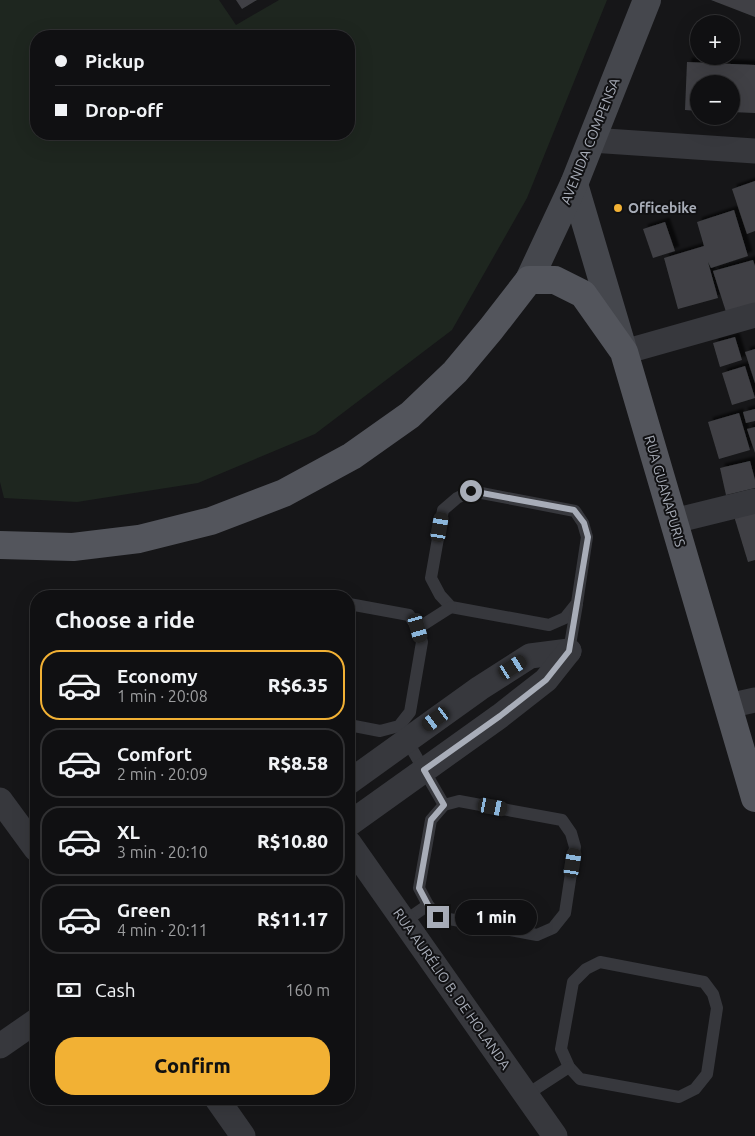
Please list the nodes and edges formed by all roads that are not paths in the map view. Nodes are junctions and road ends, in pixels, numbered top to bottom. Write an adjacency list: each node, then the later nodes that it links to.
1 (647, 0): 2 (street, AVENIDA COMPENSA)
2 (591, 140): 3 (street); 4 (street, AVENIDA COMPENSA)
3 (755, 151)
4 (574, 184): 5 (street, AVENIDA COMPENSA); 7 (street, RUA GUANAPURIS)
5 (529, 280): 7 (main road); 10 (main road, AVENIDA COMPENSA)
6 (755, 315): 7 (street)
7 (624, 352): 9 (main road, RUA GUANAPURIS)
8 (755, 501): 9 (street)
9 (674, 522): 17 (main road, RUA GUANAPURIS)
10 (0, 545)
11 (577, 603): 13 (lane); 13 (lane); 15 (lane)
12 (355, 605): 14 (lane)
13 (451, 607): 14 (lane)
14 (418, 628): 19 (lane)
15 (569, 651): 19 (street); 20 (street)
16 (755, 700): 17 (street)
17 (728, 706): 22 (main road, RUA GUANAPURIS)
18 (355, 726): 19 (lane)
19 (403, 733): 20 (lane); 21 (street)
20 (424, 770): 24 (lane); 25 (street)
21 (355, 777)
22 (755, 798)
23 (0, 800): 26 (street)
24 (444, 805): 28 (lane); 28 (lane)
25 (355, 820)
26 (30, 841)
27 (355, 850): 29 (street, RUA AURÉLIO B. DE HOLANDA)
28 (428, 905): 29 (lane)
29 (405, 921): 33 (street, RUA AURÉLIO B. DE HOLANDA)
30 (30, 1025): 31 (street)
31 (0, 1046)
32 (569, 1067): 32 (lane); 33 (lane)
33 (526, 1095): 36 (street, RUA AURÉLIO B. DE HOLANDA)
34 (221, 1105): 35 (street)
35 (243, 1136)
36 (555, 1136)

